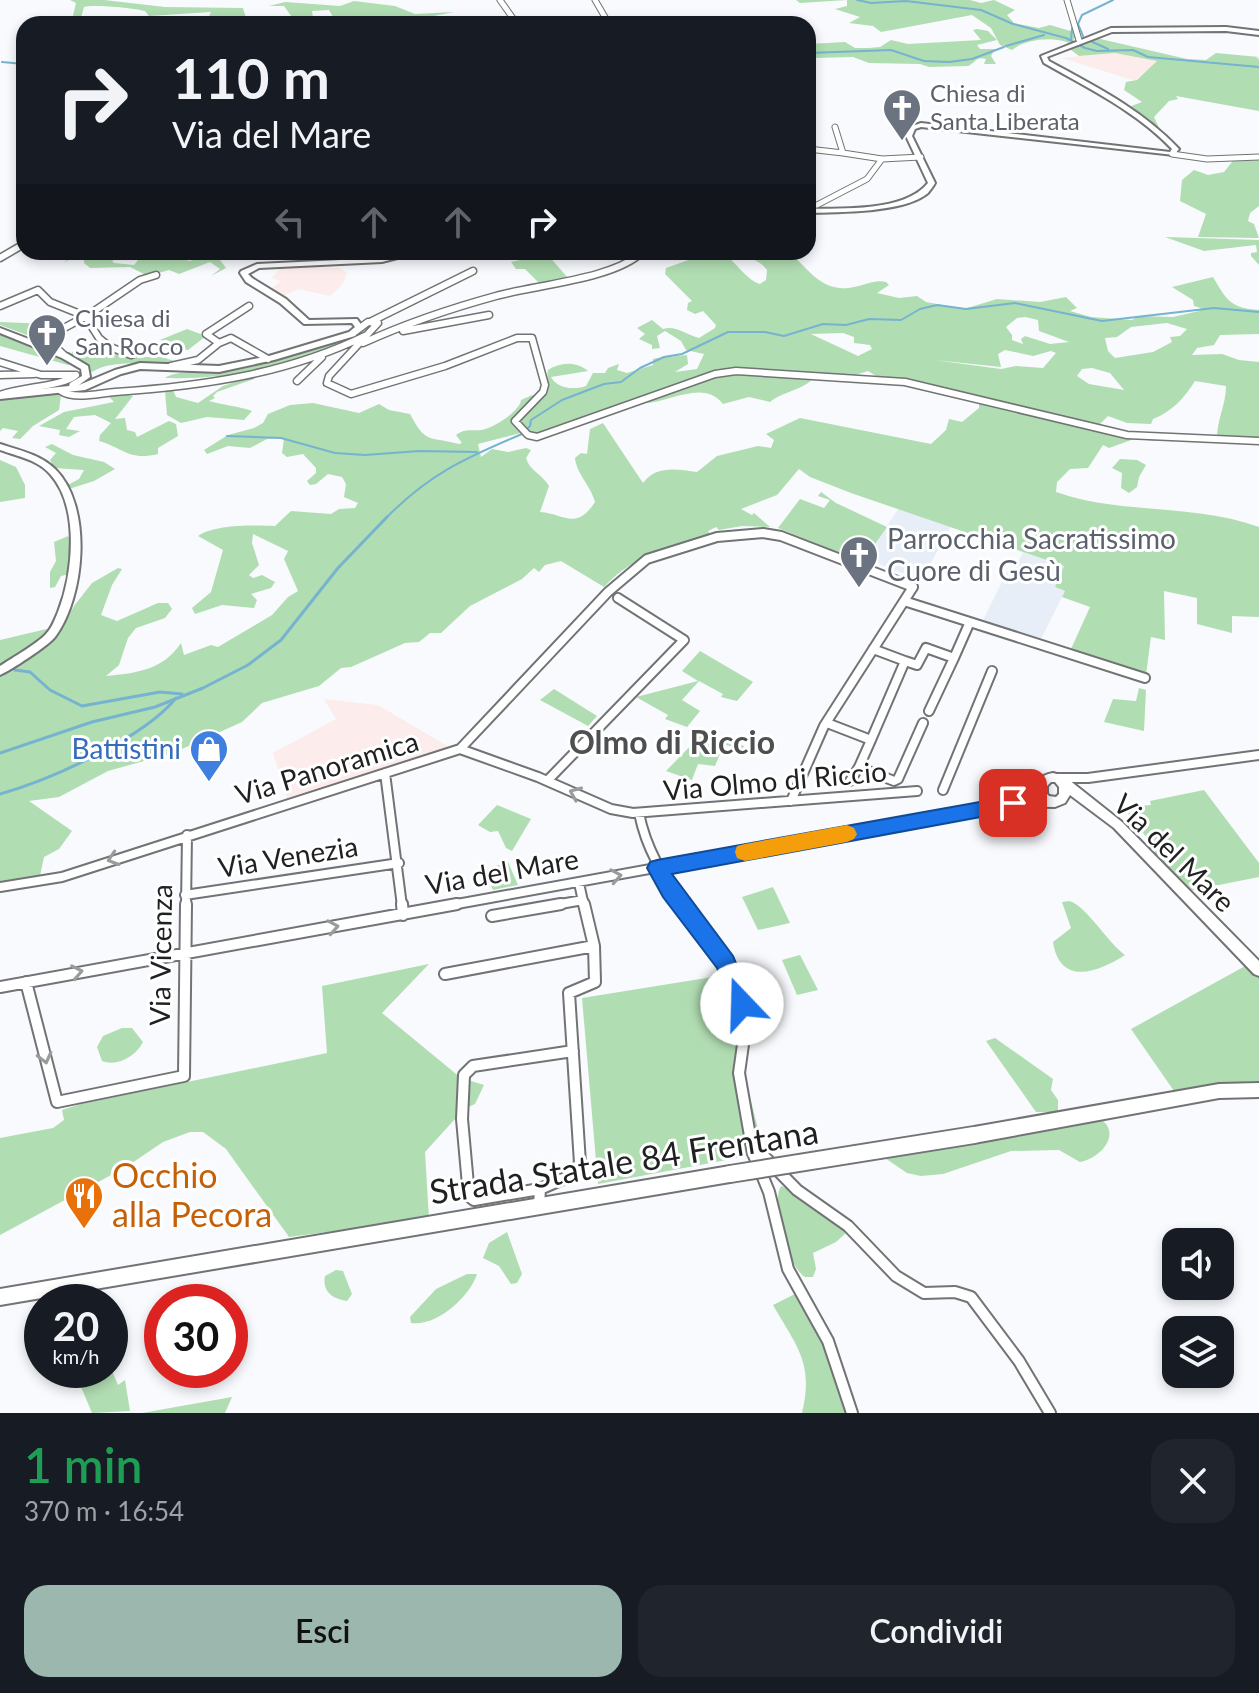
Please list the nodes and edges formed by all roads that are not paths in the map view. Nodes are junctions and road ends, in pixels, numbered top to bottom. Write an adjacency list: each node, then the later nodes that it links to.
1 (1067, 0): 3 (street)
2 (1259, 33): 3 (street)
3 (1079, 40): 7 (street)
4 (835, 127): 6 (street)
5 (816, 150): 6 (street)
6 (843, 153): 10 (street)
7 (1172, 154): 8 (street); 9 (street)
8 (921, 157): 10 (street); 12 (street)
9 (1259, 157)
10 (882, 159): 12 (street)
11 (816, 206): 12 (street)
12 (819, 208): 13 (street)
13 (816, 209)
14 (382, 260): 26 (street)
15 (634, 260): 25 (street)
16 (473, 271): 22 (street)
17 (156, 275): 21 (street)
18 (0, 306): 21 (street)
19 (249, 306): 27 (street)
20 (489, 315): 25 (street)
21 (85, 316): 29 (street); 31 (street)
22 (372, 321): 24 (street); 26 (street)
23 (2, 330): 31 (street)
24 (374, 330): 28 (street); 30 (street)
25 (393, 330): 28 (street)
26 (356, 331): 32 (street)
27 (219, 343): 32 (street); 34 (street)
28 (361, 344): 40 (street)
29 (145, 349)
30 (327, 352): 37 (street); 38 (street)
31 (65, 356): 39 (street)
32 (268, 359): 34 (street)
33 (0, 362): 35 (street)
34 (171, 366): 38 (street)
35 (34, 374): 36 (street); 39 (street)
36 (0, 375)
37 (297, 381)
38 (61, 391): 39 (street)
39 (2, 394)
40 (1259, 441)
41 (0, 447): 50 (street)
42 (717, 537): 43 (street); 45 (street); 57 (street, Via Panoramica)
43 (726, 543)
44 (618, 598): 62 (street)
45 (904, 601): 46 (street); 47 (street)
46 (969, 624): 48 (street); 52 (street)
47 (873, 649): 49 (street); 54 (street)
48 (954, 658): 49 (street); 53 (street)
49 (905, 661): 56 (street)
50 (0, 671)
51 (992, 671): 64 (street)
52 (1145, 678)
53 (929, 711)
54 (827, 723): 56 (street); 67 (street)
55 (923, 723): 59 (street)
56 (871, 740): 59 (street)
57 (460, 749): 60 (street, Via Panoramica); 62 (street, Via Olmo di Riccio)
58 (1259, 755): 61 (street)
59 (859, 767): 63 (street)
60 (385, 773): 70 (street, Via Panoramica); 71 (street)
61 (1088, 778): 66 (street); 66 (street)
62 (547, 781): 69 (street, Via Olmo di Riccio, one-way to 62)
63 (850, 781)
64 (943, 790)
65 (917, 791): 67 (street, Via Olmo di Riccio)
66 (1057, 791): 68 (street); 81 (street, Via del Mare)
67 (791, 801): 69 (street, Via Olmo di Riccio)
68 (1013, 803): 72 (street, Via del Mare)
69 (639, 813): 72 (street)
70 (187, 835): 74 (street, Via Panoramica, one-way to 74); 75 (street, Via Vicenza)
71 (399, 863): 75 (street, Via Venezia); 77 (street)
72 (657, 868): 73 (street, Via del Mare, one-way to 72); 87 (street)
73 (579, 883): 76 (street); 77 (street, Via del Mare)
74 (0, 887)
75 (185, 895): 80 (street, Via Vicenza)
76 (583, 900): 78 (street); 79 (street)
77 (403, 915): 80 (street, Via del Mare, one-way to 77)
78 (492, 916)
79 (594, 946): 82 (street); 85 (street)
80 (185, 953): 83 (street, Via del Mare, one-way to 80); 83 (street, Via Vicenza, one-way to 80)
81 (1259, 970)
82 (445, 974)
83 (26, 982): 84 (street, Via del Mare)
84 (0, 987)
85 (573, 1051): 88 (street); 88 (street)
86 (1259, 1090): 88 (main road, Strada Statale 84 Frentana, bridge)
87 (750, 1142): 90 (street); 91 (street)
88 (540, 1197): 89 (main road, Strada Statale 84 Frentana)
89 (0, 1297)
90 (852, 1413)
91 (1050, 1413)

